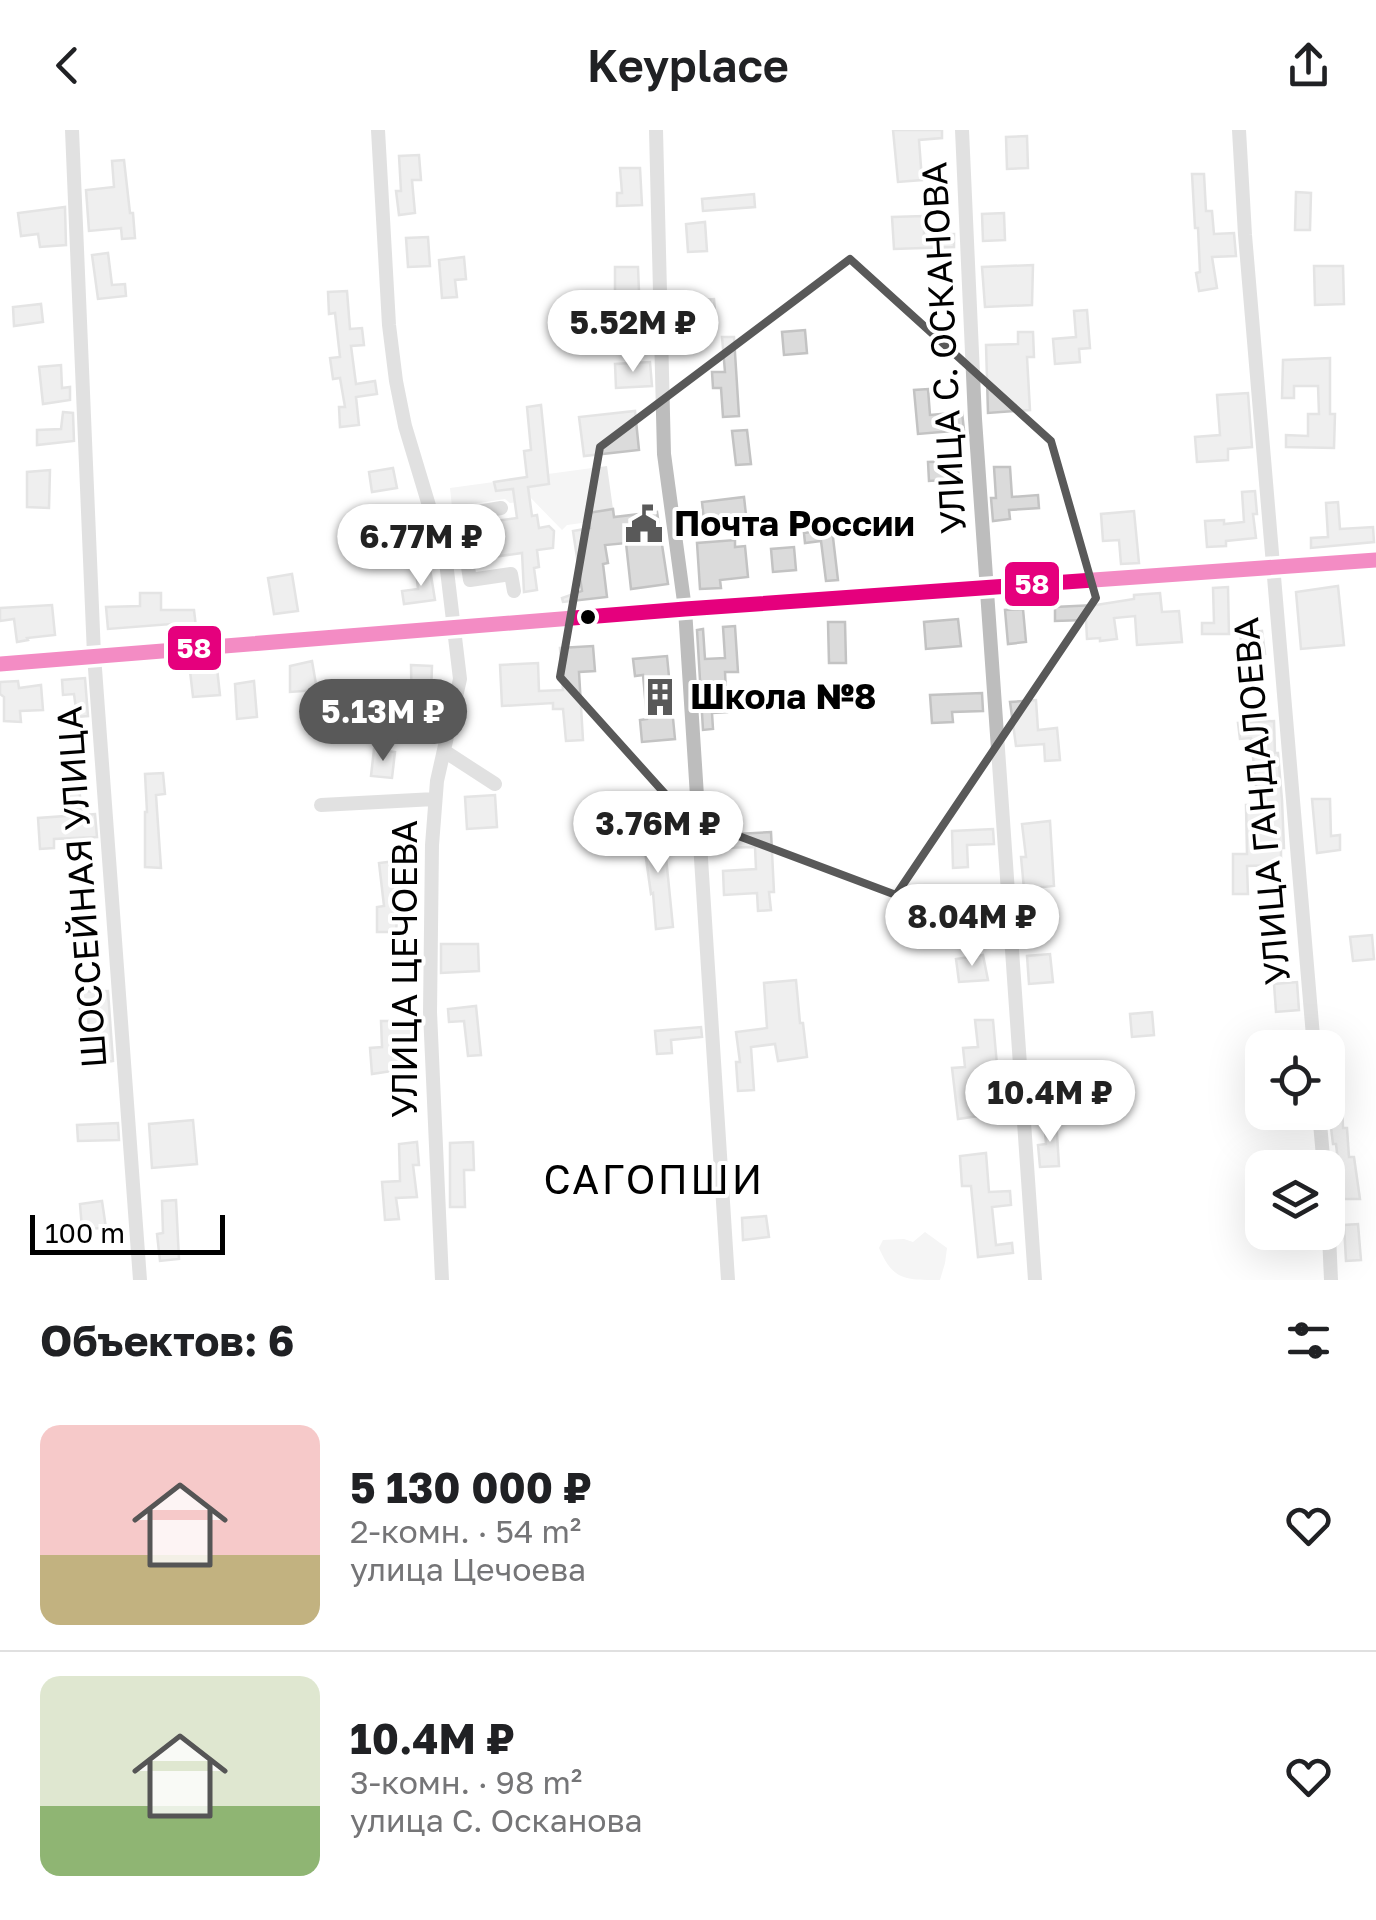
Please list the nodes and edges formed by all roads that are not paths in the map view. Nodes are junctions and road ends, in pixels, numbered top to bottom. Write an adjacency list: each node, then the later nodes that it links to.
1 (72, 130): 13 (street, ШОССЕЙНАЯ УЛИЦА)
2 (378, 130): 12 (street, УЛИЦА ЦЕЧОЕВА)
3 (656, 130): 11 (street)
4 (962, 130): 9 (street, УЛИЦА С. ОСКАНОВА)
5 (1239, 130): 8 (street, УЛИЦА ГАНДАЛОЕВА)
6 (501, 508): 10 (street)
7 (1376, 560): 8 (street)
8 (1272, 568): 9 (street); 19 (street, УЛИЦА ГАНДАЛОЕВА)
9 (988, 588): 11 (street); 24 (street, УЛИЦА С. ОСКАНОВА)
10 (514, 591)
11 (685, 609): 12 (street); 23 (street)
12 (456, 626): 13 (street); 15 (street, УЛИЦА ЦЕЧОЕВА)
13 (94, 655): 14 (street); 21 (street, ШОССЕЙНАЯ УЛИЦА)
14 (0, 664)
15 (444, 750): 16 (street); 17 (street, УЛИЦА ЦЕЧОЕВА)
16 (494, 784)
17 (435, 799): 18 (street); 22 (street, УЛИЦА ЦЕЧОЕВА)
18 (321, 805)
19 (1312, 1030)
20 (1330, 1250): 25 (street)
21 (140, 1280)
22 (442, 1280)
23 (728, 1280)
24 (1036, 1280)
25 (1331, 1280)

